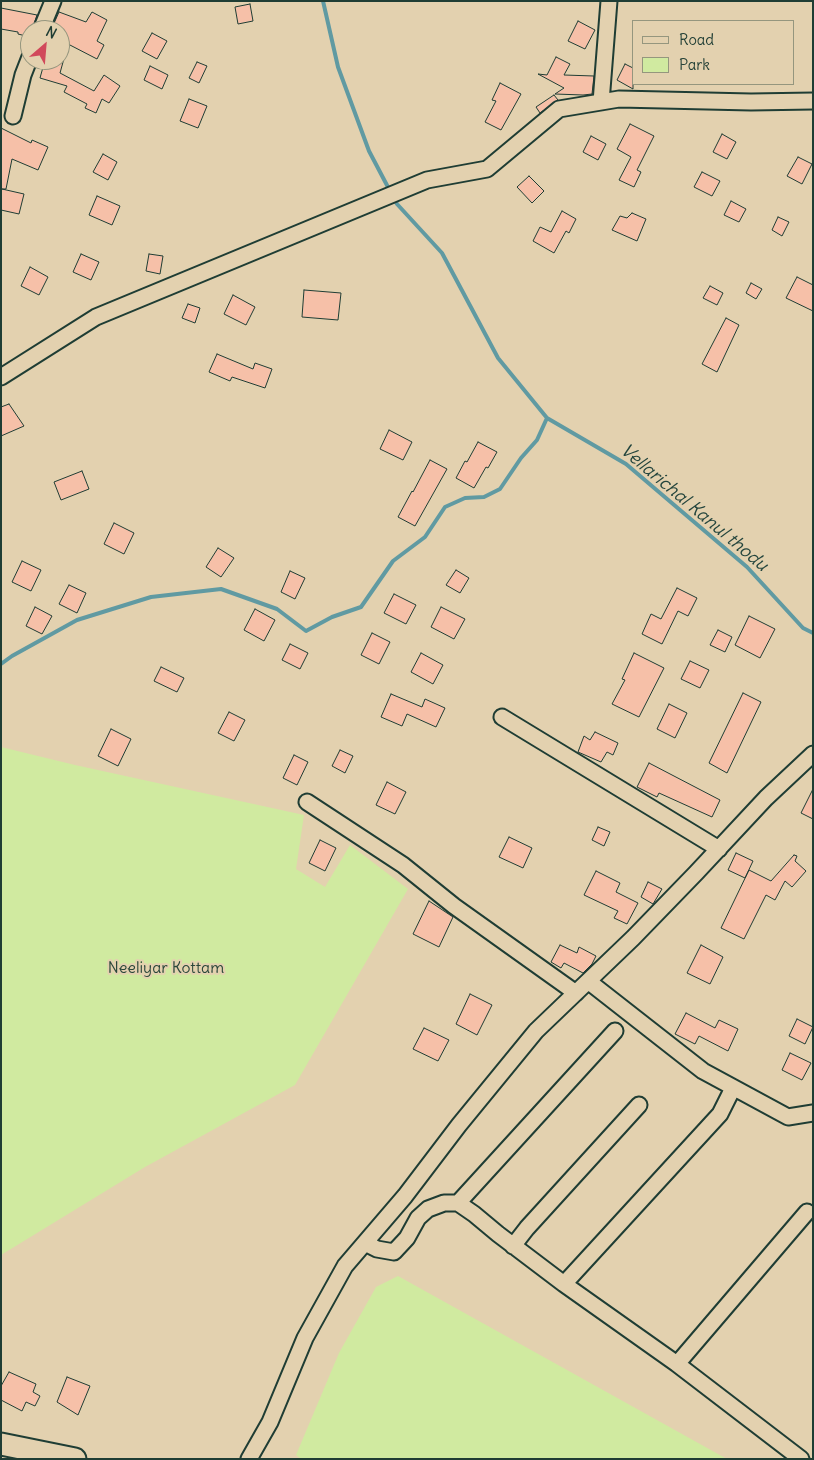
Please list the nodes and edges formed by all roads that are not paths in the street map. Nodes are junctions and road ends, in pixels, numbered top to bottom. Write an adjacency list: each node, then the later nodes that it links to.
1 (53, 1): 3 (street)
2 (609, 1): 6 (street)
3 (45, 20)
4 (24, 70): 7 (street)
5 (813, 101): 6 (street)
6 (601, 102): 8 (street)
7 (13, 116)
8 (1, 377)
9 (502, 717): 12 (street)
10 (813, 754): 12 (street)
11 (307, 802): 14 (street)
12 (719, 849): 13 (street)
13 (588, 981): 14 (street); 16 (street)
14 (576, 993): 21 (street)
15 (615, 1031): 19 (street)
16 (733, 1088): 18 (street); 23 (street)
17 (638, 1105): 22 (street)
18 (813, 1113)
19 (458, 1203): 21 (street); 22 (street)
20 (807, 1212): 24 (street)
21 (365, 1242): 27 (street)
22 (513, 1246): 23 (street)
23 (564, 1284): 24 (street)
24 (677, 1364): 28 (street)
25 (1, 1444): 26 (main road)
26 (75, 1459)
27 (249, 1459)
28 (801, 1459)

